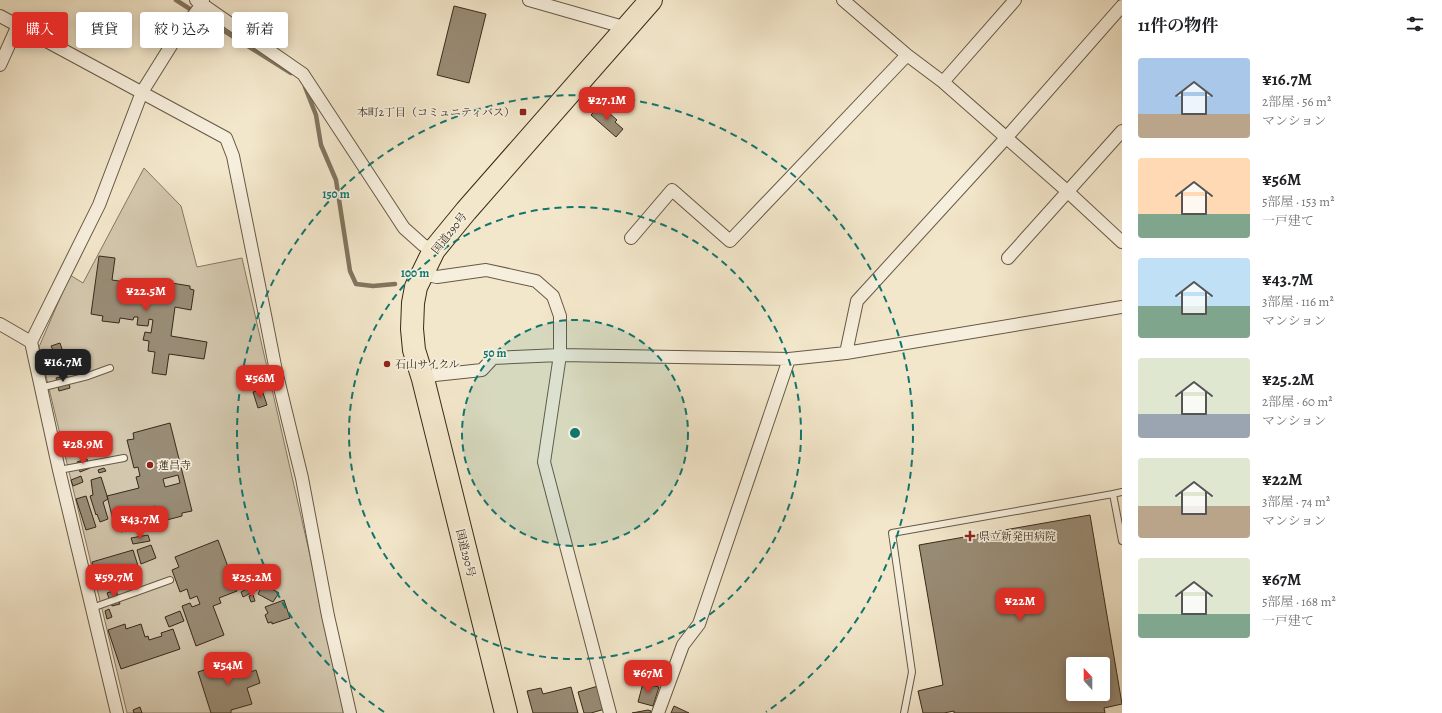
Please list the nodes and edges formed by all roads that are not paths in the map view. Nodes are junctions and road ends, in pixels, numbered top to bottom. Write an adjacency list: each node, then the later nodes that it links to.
1 (529, 0): 9 (street)
2 (651, 0): 9 (highway, 国道290号)
3 (843, 0): 12 (street)
4 (1015, 0): 14 (street)
5 (200, 1): 15 (street); 21 (street)
6 (1122, 6): 17 (street)
7 (0, 16): 8 (street)
8 (12, 22)
9 (627, 28): 21 (highway, 国道290号)
10 (12, 38): 13 (street)
11 (61, 48): 15 (street)
12 (907, 55): 14 (street); 19 (street)
13 (0, 64)
14 (943, 82): 17 (street)
15 (142, 92): 26 (street); 41 (street)
16 (1122, 131): 18 (street)
17 (1006, 138): 18 (street); 27 (street)
18 (1067, 191): 20 (street); 22 (street)
19 (631, 238)
20 (1122, 242)
21 (434, 250): 23 (highway, 国道290号)
22 (1008, 258)
23 (422, 274): 28 (street); 31 (highway, 国道290号)
24 (1122, 307): 27 (street)
25 (0, 324): 26 (street)
26 (31, 342): 32 (street)
27 (846, 353): 29 (street)
28 (560, 355): 29 (street); 31 (street); 43 (street)
29 (789, 359): 44 (street)
30 (110, 368): 32 (lane)
31 (423, 380): 42 (highway, 国道290号)
32 (40, 388): 34 (street)
33 (124, 458): 34 (lane)
34 (59, 470): 39 (street)
35 (1122, 492): 36 (lane)
36 (1113, 494): 37 (lane); 45 (lane)
37 (1122, 541)
38 (170, 580): 39 (lane)
39 (92, 608): 40 (street)
40 (117, 713)
41 (350, 713)
42 (506, 713)
43 (610, 713)
44 (658, 713)
45 (904, 713)

